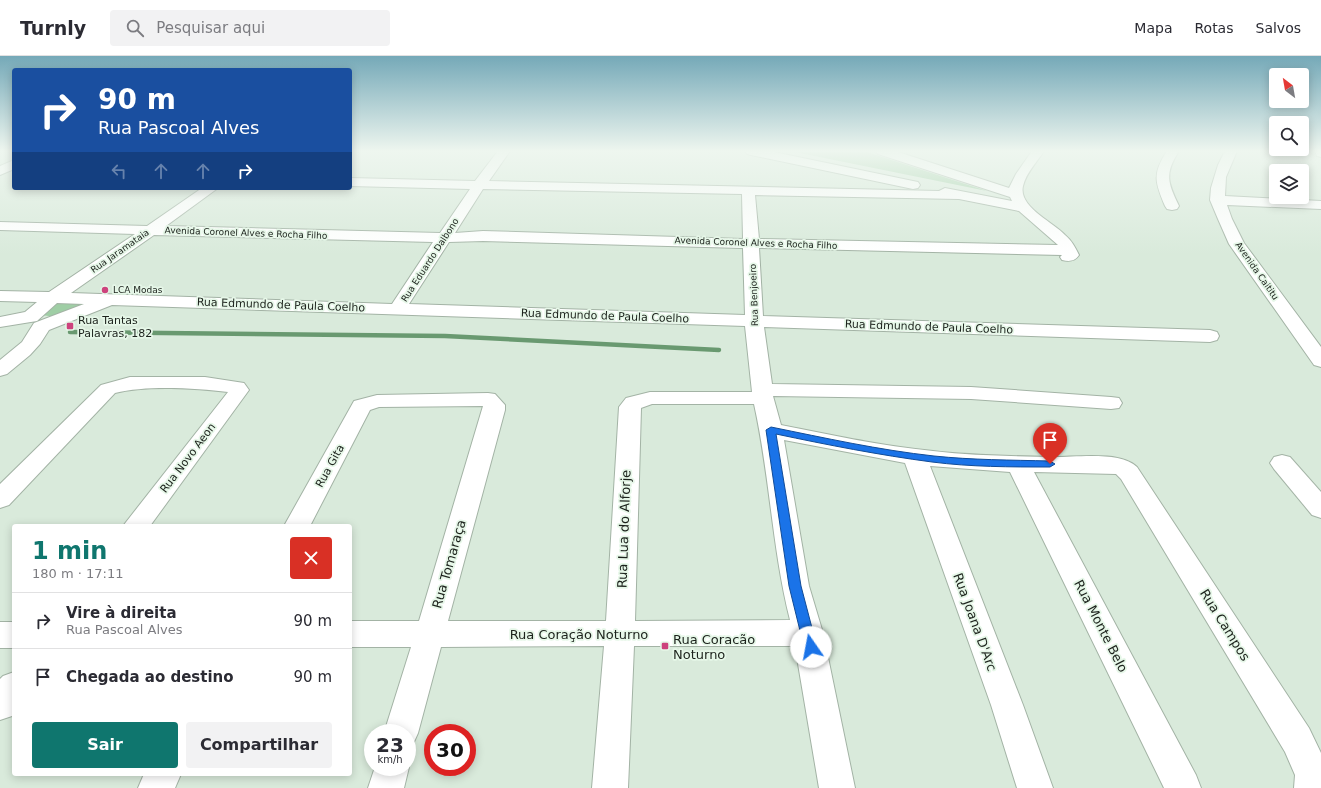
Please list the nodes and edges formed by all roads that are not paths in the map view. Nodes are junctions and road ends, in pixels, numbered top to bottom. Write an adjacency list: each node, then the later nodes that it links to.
1 (478, 185): 21 (street, Rua Eduardo Dalbono)
2 (485, 185): 9 (street)
3 (912, 185): 10 (street)
4 (986, 185): 11 (street)
5 (1017, 185): 11 (street)
6 (1163, 185): 16 (street)
7 (1217, 185): 12 (street, Avenida Caititu)
8 (208, 190): 20 (street, Rua Jaramataia)
9 (748, 191): 10 (street); 22 (street, Rua Benjoeiro)
10 (959, 195): 17 (street)
11 (1016, 195): 17 (street)
12 (1217, 200): 13 (street); 31 (street, Avenida Caititu)
13 (1269, 203)
14 (1298, 204): 15 (street); 18 (street)
15 (1321, 205)
16 (1172, 206)
17 (1024, 208): 22 (street, Avenida Coronel Alves e Rocha Filho)
18 (1321, 218)
19 (0, 226): 20 (street, Avenida Coronel Alves e Rocha Filho)
20 (150, 230): 21 (street, Avenida Coronel Alves e Rocha Filho); 24 (street, Rua Jaramataia)
21 (444, 238): 22 (street, Avenida Coronel Alves e Rocha Filho); 26 (street, Rua Eduardo Dalbono)
22 (752, 248): 29 (street, Rua Benjoeiro)
23 (0, 296): 24 (street, Rua Edmundo de Paula Coelho)
24 (54, 297): 25 (street, Rua Edmundo de Paula Coelho); 28 (street, Rua Jaramataia)
25 (114, 298): 26 (street, Rua Edmundo de Paula Coelho); 28 (street)
26 (397, 309): 29 (street, Rua Edmundo de Paula Coelho)
27 (0, 322): 28 (street)
28 (36, 322): 32 (street, Rua Jaramataia)
29 (754, 322): 30 (street, Rua Edmundo de Paula Coelho); 33 (street, Rua Benjoeiro)
30 (1210, 336)
31 (1321, 361)
32 (0, 370)
33 (763, 394): 34 (street); 36 (street, Rua Benjoeiro); 47 (street, Rua Lua do Alforje)
34 (1111, 403)
35 (362, 406): 43 (street, Rua Gita); 46 (street, Rua Tomaraça)
36 (771, 430): 37 (street); 44 (street, Rua Benjoeiro)
37 (914, 456): 39 (street); 59 (street, Rua Joana D'Arc)
38 (1282, 463): 41 (street)
39 (1018, 464): 60 (street, Rua Monte Belo); 61 (street, Rua Campos)
40 (0, 499): 42 (street, Rua Novo Aeon)
41 (1321, 508)
42 (138, 524)
43 (298, 524)
44 (808, 633): 47 (street, Rua Coração Noturno); 58 (street, Rua Benjoeiro)
45 (352, 634): 46 (street, Rua Coração Noturno)
46 (429, 634): 47 (street, Rua Coração Noturno); 52 (street, Rua Tomaraça)
47 (620, 634): 57 (street, Rua Lua do Alforje)
48 (0, 635): 49 (street)
49 (12, 635)
50 (12, 689): 51 (street)
51 (0, 705)
52 (404, 724)
53 (162, 776): 55 (street)
54 (389, 776): 56 (street)
55 (156, 788)
56 (386, 788)
57 (610, 788)
58 (837, 788)
59 (1035, 788)
60 (1183, 788)
61 (1312, 788)

